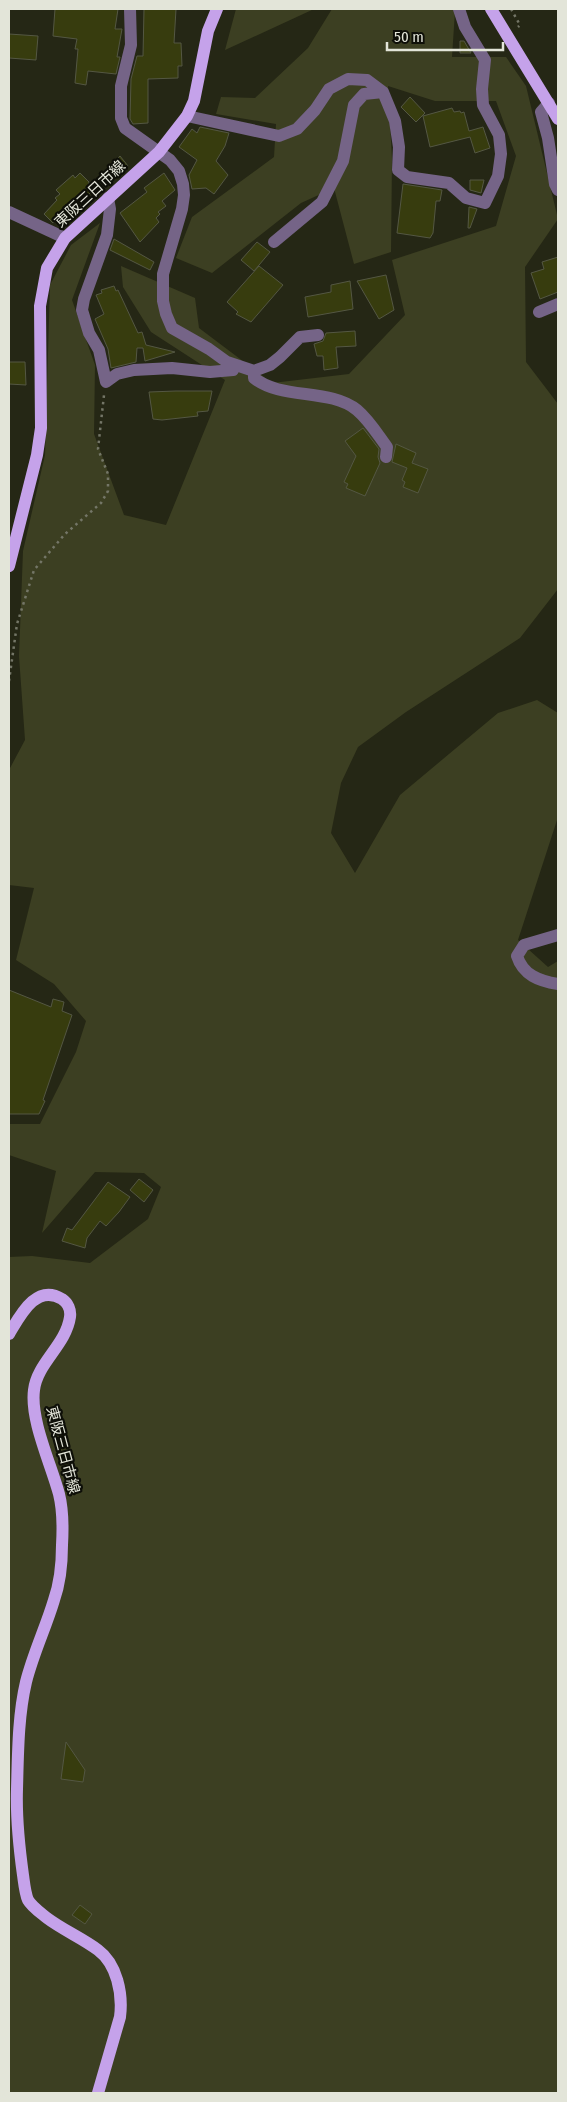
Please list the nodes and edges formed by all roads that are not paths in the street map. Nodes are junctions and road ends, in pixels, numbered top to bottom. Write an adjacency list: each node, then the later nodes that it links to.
1 (130, 9): 9 (street)
2 (217, 9): 7 (main road, 東阪三日市線)
3 (459, 9): 5 (street)
4 (491, 9): 6 (main road)
5 (383, 92): 7 (street); 14 (street)
6 (549, 103): 8 (main road); 10 (street)
7 (187, 116): 9 (main road, 東阪三日市線)
8 (558, 119)
9 (159, 152): 11 (main road, 東阪三日市線); 18 (street)
10 (558, 190)
11 (108, 198): 13 (main road, 東阪三日市線); 18 (street)
12 (9, 212): 13 (street)
13 (65, 238): 21 (main road, 東阪三日市線)
14 (274, 242)
15 (558, 304): 16 (street)
16 (539, 312)
17 (318, 335): 19 (street)
18 (235, 365): 19 (street)
19 (254, 371): 20 (street)
20 (386, 457)
21 (9, 566)
22 (558, 935): 23 (street)
23 (558, 984)
24 (9, 1334): 25 (main road, 東阪三日市線)
25 (98, 2093)

